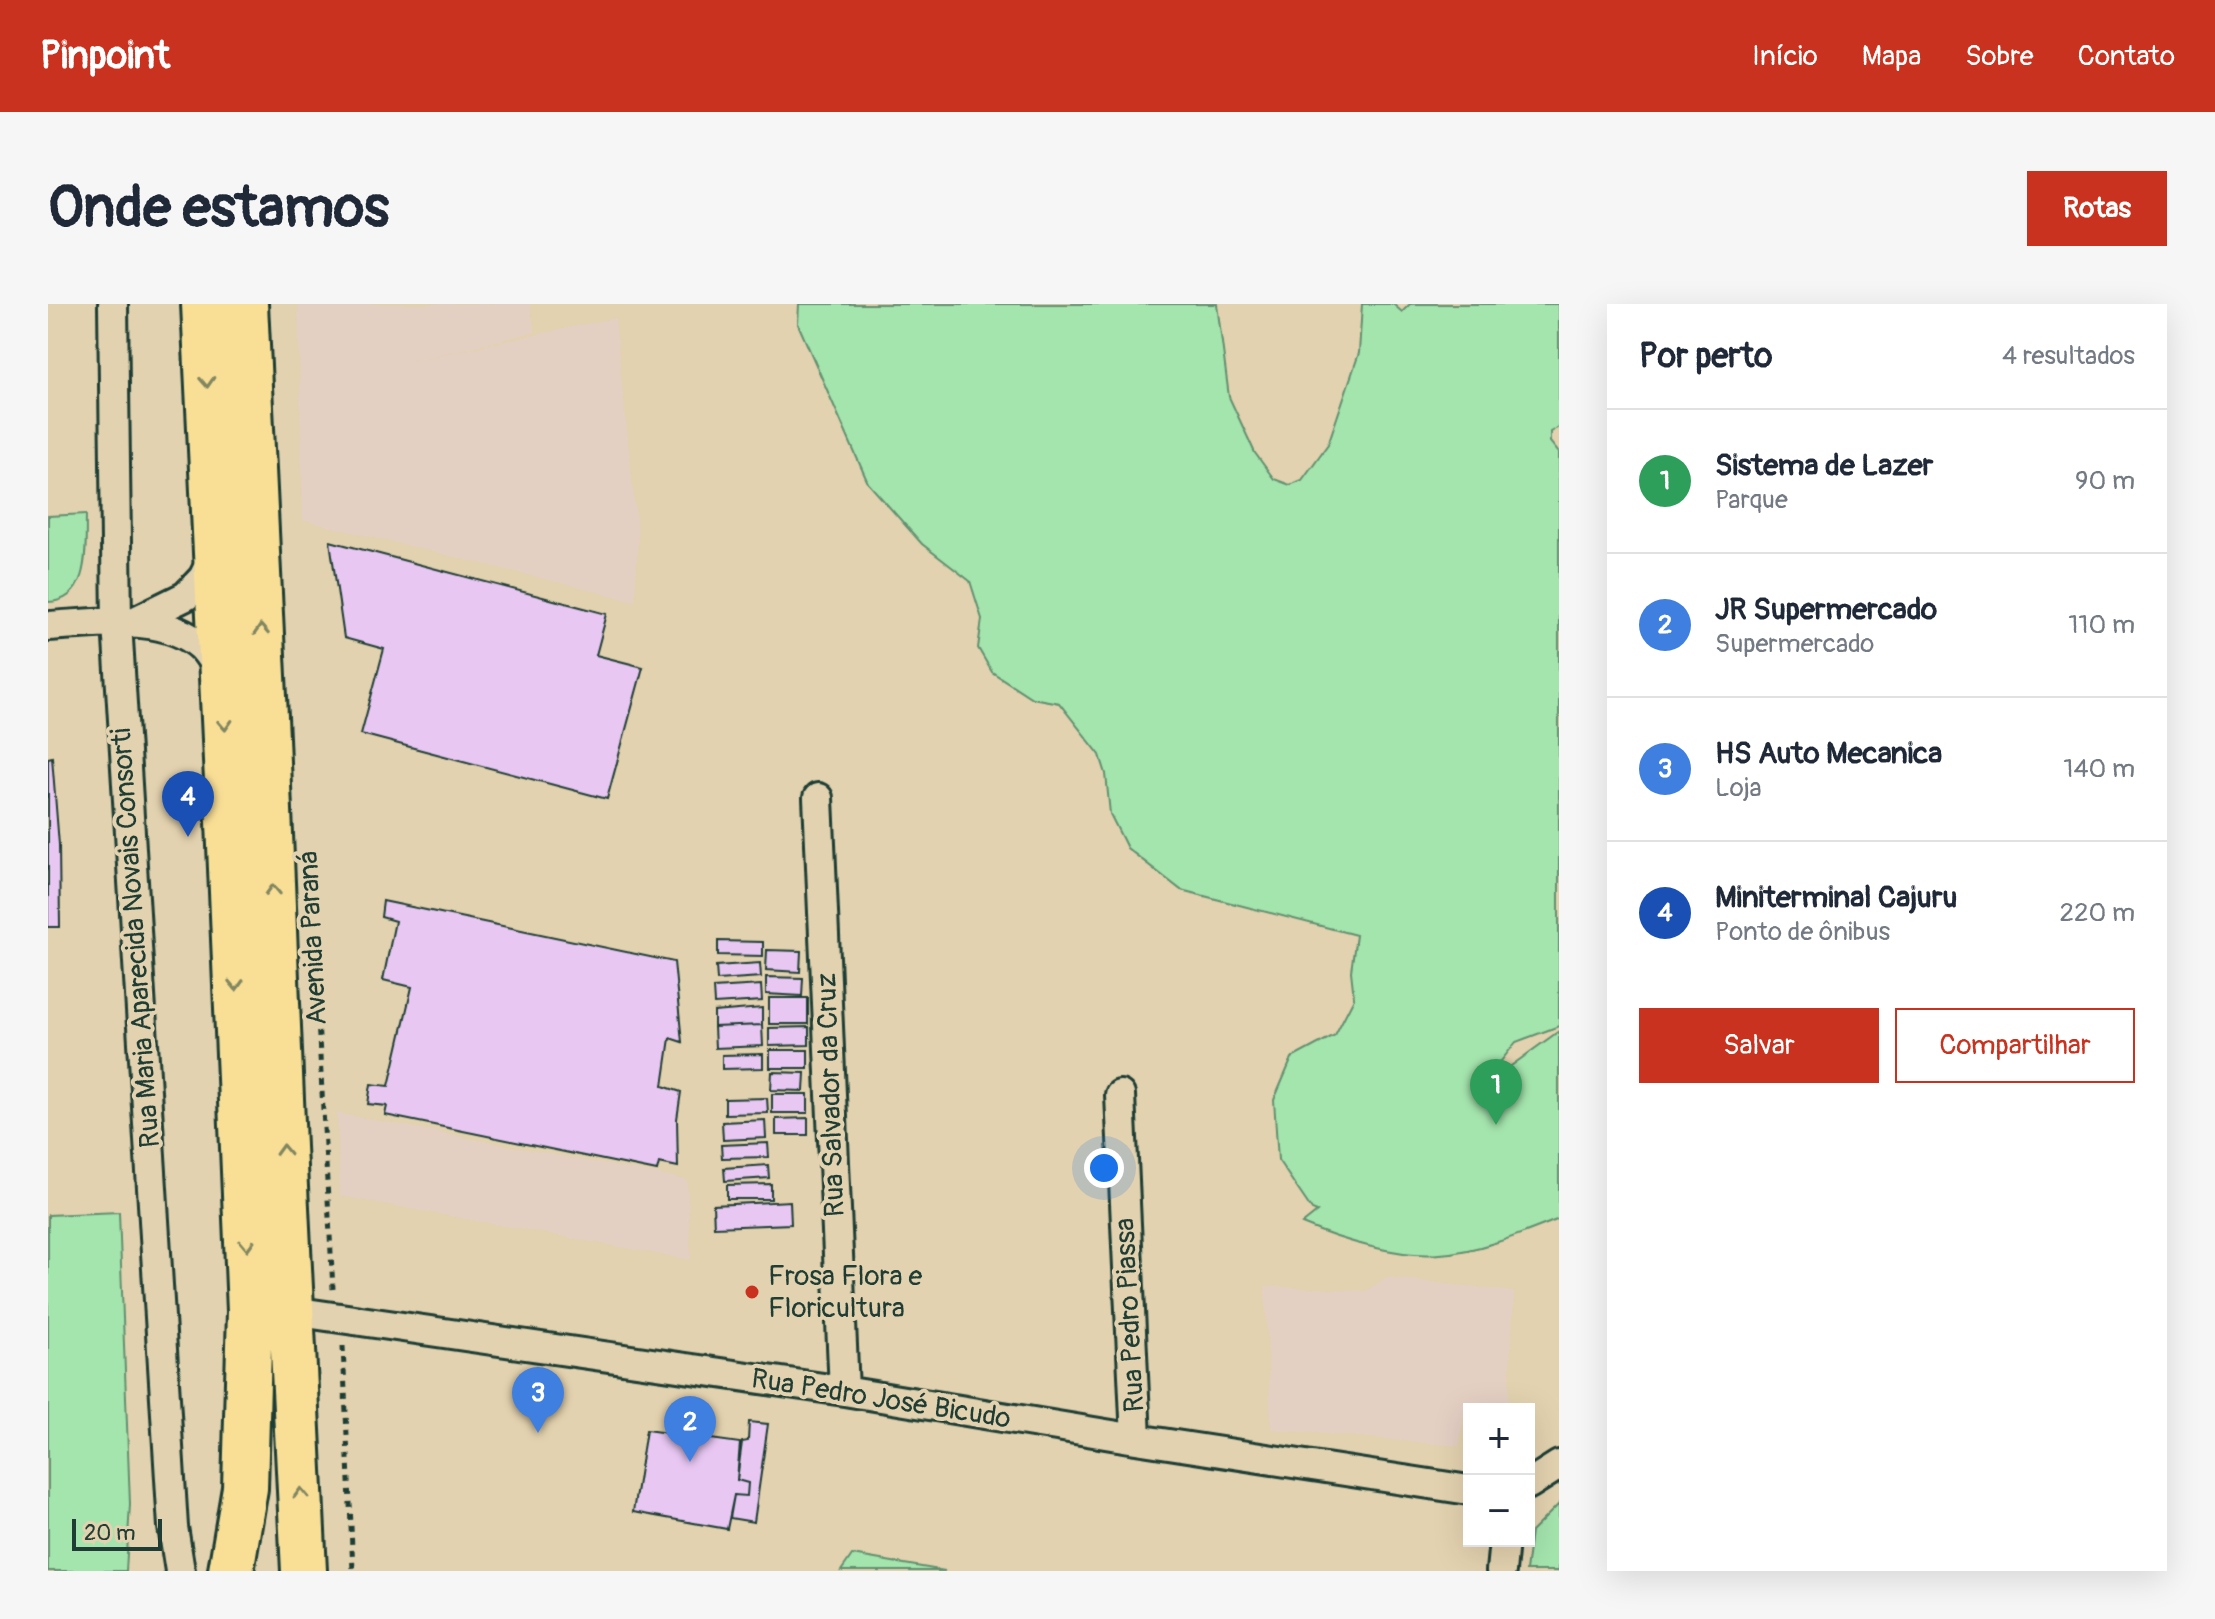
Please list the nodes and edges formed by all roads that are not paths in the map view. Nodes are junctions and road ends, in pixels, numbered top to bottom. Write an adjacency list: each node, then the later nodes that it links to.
1 (113, 304): 5 (street, Rua Maria Aparecida Novais Consorti)
2 (204, 304): 4 (main road, one-way to 4)
3 (245, 304): 10 (main road, Avenida Paraná, one-way to 3)
4 (217, 551): 5 (street); 7 (main road)
5 (125, 623): 6 (street); 7 (street); 17 (street, Rua Maria Aparecida Novais Consorti)
6 (48, 626)
7 (223, 676): 18 (main road, one-way to 18)
8 (818, 798): 11 (street, Rua Salvador da Cruz)
9 (1120, 1095): 12 (street, Rua Pedro Piassa)
10 (292, 1311): 11 (street, Rua Pedro José Bicudo); 19 (main road, Avenida Paraná, one-way to 10)
11 (844, 1391): 12 (street, Rua Pedro José Bicudo)
12 (1136, 1439): 15 (street, Rua Pedro José Bicudo)
13 (1559, 1465): 14 (street)
14 (1535, 1480)
15 (1463, 1489)
16 (1503, 1547): 20 (street)
17 (180, 1571)
18 (231, 1571)
19 (304, 1571)
20 (1501, 1571)

